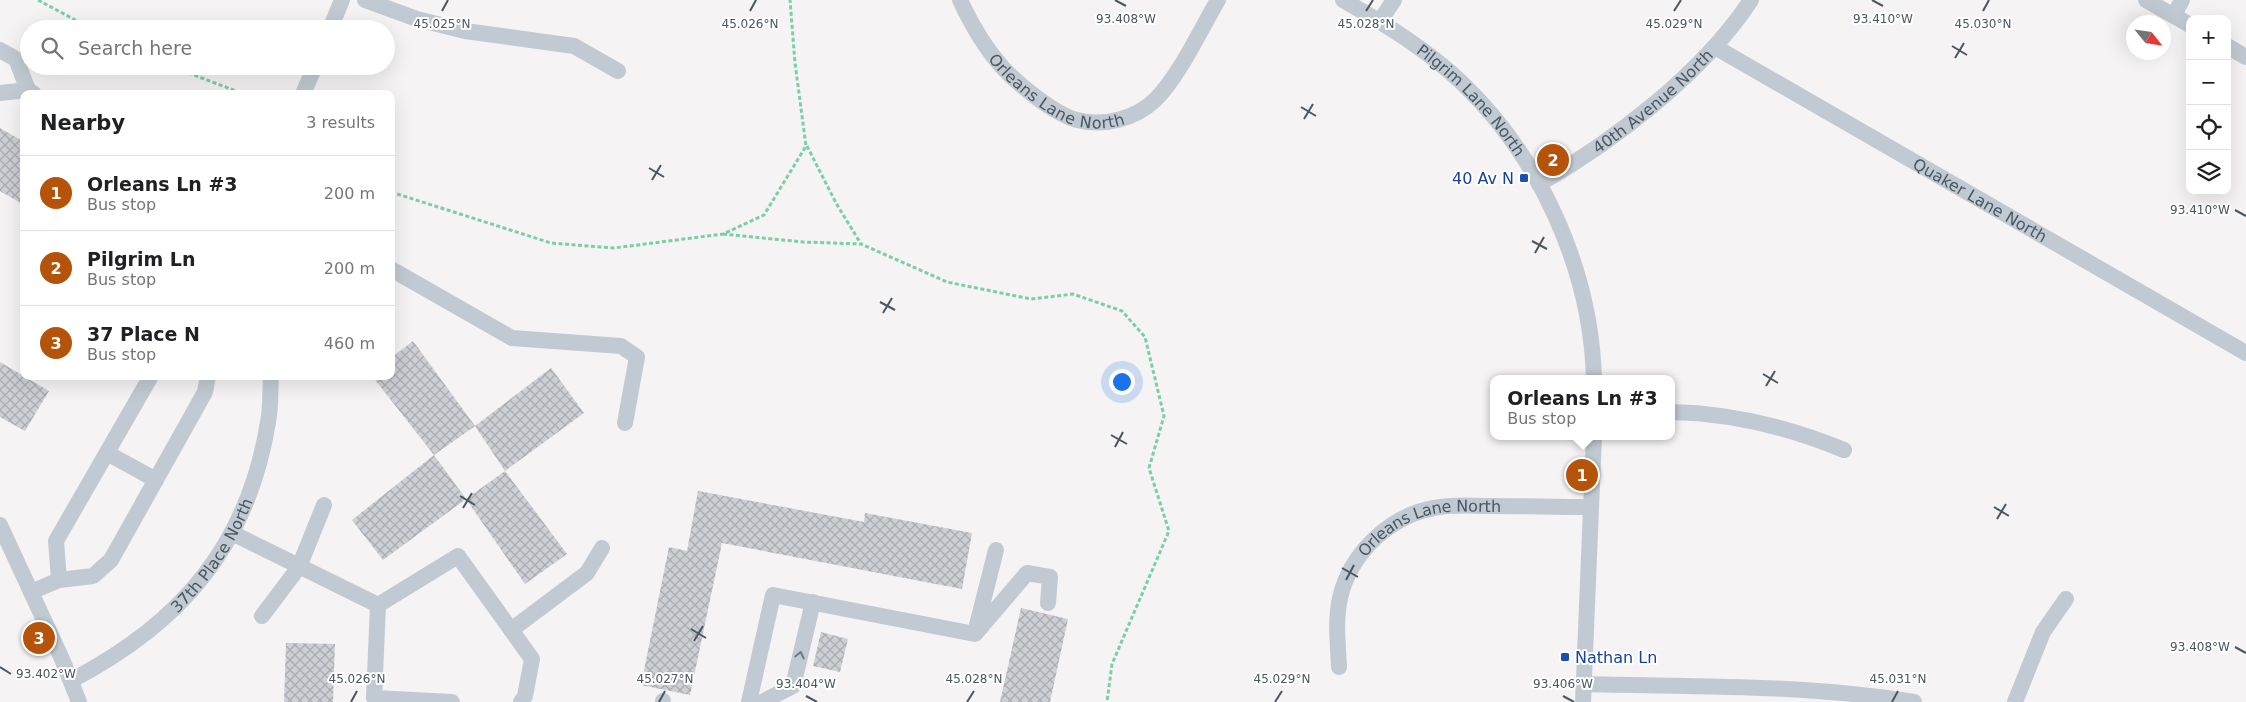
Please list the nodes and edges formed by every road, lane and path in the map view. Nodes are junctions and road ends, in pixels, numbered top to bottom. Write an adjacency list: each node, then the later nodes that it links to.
1 (38, 0): 13 (path)
2 (342, 0): 14 (street)
3 (365, 0): 22 (street)
4 (790, 0): 31 (path)
5 (960, 0): 6 (street, Orleans Lane North)
6 (1218, 0)
7 (1343, 0): 15 (street, Pilgrim Lane North)
8 (1394, 0): 15 (street)
9 (1751, 0): 17 (street, 40th Avenue North)
10 (2146, 0): 12 (street)
11 (2182, 0): 12 (street)
12 (2174, 15): 16 (street)
13 (75, 20)
14 (334, 20)
15 (1380, 21): 32 (street, Pilgrim Lane North)
16 (2186, 22)
17 (1715, 47): 32 (street, 40th Avenue North); 37 (street, Quaker Lane North)
18 (2231, 48): 20 (street)
19 (0, 50): 21 (street)
20 (2246, 56)
21 (20, 68)
22 (618, 71)
23 (23, 75): 26 (street)
24 (194, 75): 27 (path)
25 (310, 75): 28 (street)
26 (30, 90)
27 (233, 90)
28 (305, 90)
29 (20, 92): 30 (street)
30 (0, 93)
31 (806, 146): 34 (path); 35 (path)
32 (1539, 184): 38 (street, Pilgrim Lane North)
33 (395, 193): 34 (path)
34 (723, 234): 35 (path)
35 (861, 244): 73 (path)
36 (395, 271): 43 (street)
37 (2246, 353)
38 (1594, 375)
39 (149, 380): 46 (street)
40 (207, 380): 47 (street)
41 (271, 380): 51 (street, 37th Place North)
42 (1675, 412): 45 (street)
43 (625, 424)
44 (1594, 440): 49 (street)
45 (1844, 450)
46 (107, 453): 47 (street); 56 (street)
47 (156, 480): 56 (street)
48 (324, 505): 55 (street)
49 (1590, 507): 65 (street, Orleans Lane North); 67 (street)
50 (0, 525): 52 (street)
51 (232, 533): 55 (street); 66 (street, 37th Place North)
52 (4, 544): 57 (street)
53 (602, 548): 63 (street)
54 (996, 550): 64 (street)
55 (299, 567): 61 (street); 62 (street)
56 (59, 580): 57 (street)
57 (31, 592): 66 (street)
58 (2066, 600): 76 (street)
59 (813, 602): 64 (street); 71 (street); 72 (street, one-way to 59)
60 (1048, 603): 64 (street)
61 (378, 605): 63 (street); 69 (street)
62 (262, 616)
63 (511, 630): 70 (street)
64 (975, 634)
65 (1339, 667)
66 (72, 680): 68 (street)
67 (1583, 684): 74 (street); 75 (street)
68 (79, 702)
69 (452, 702)
70 (521, 702)
71 (749, 702)
72 (762, 702)
73 (1107, 702)
74 (1583, 702)
75 (1914, 702)
76 (2015, 702)

